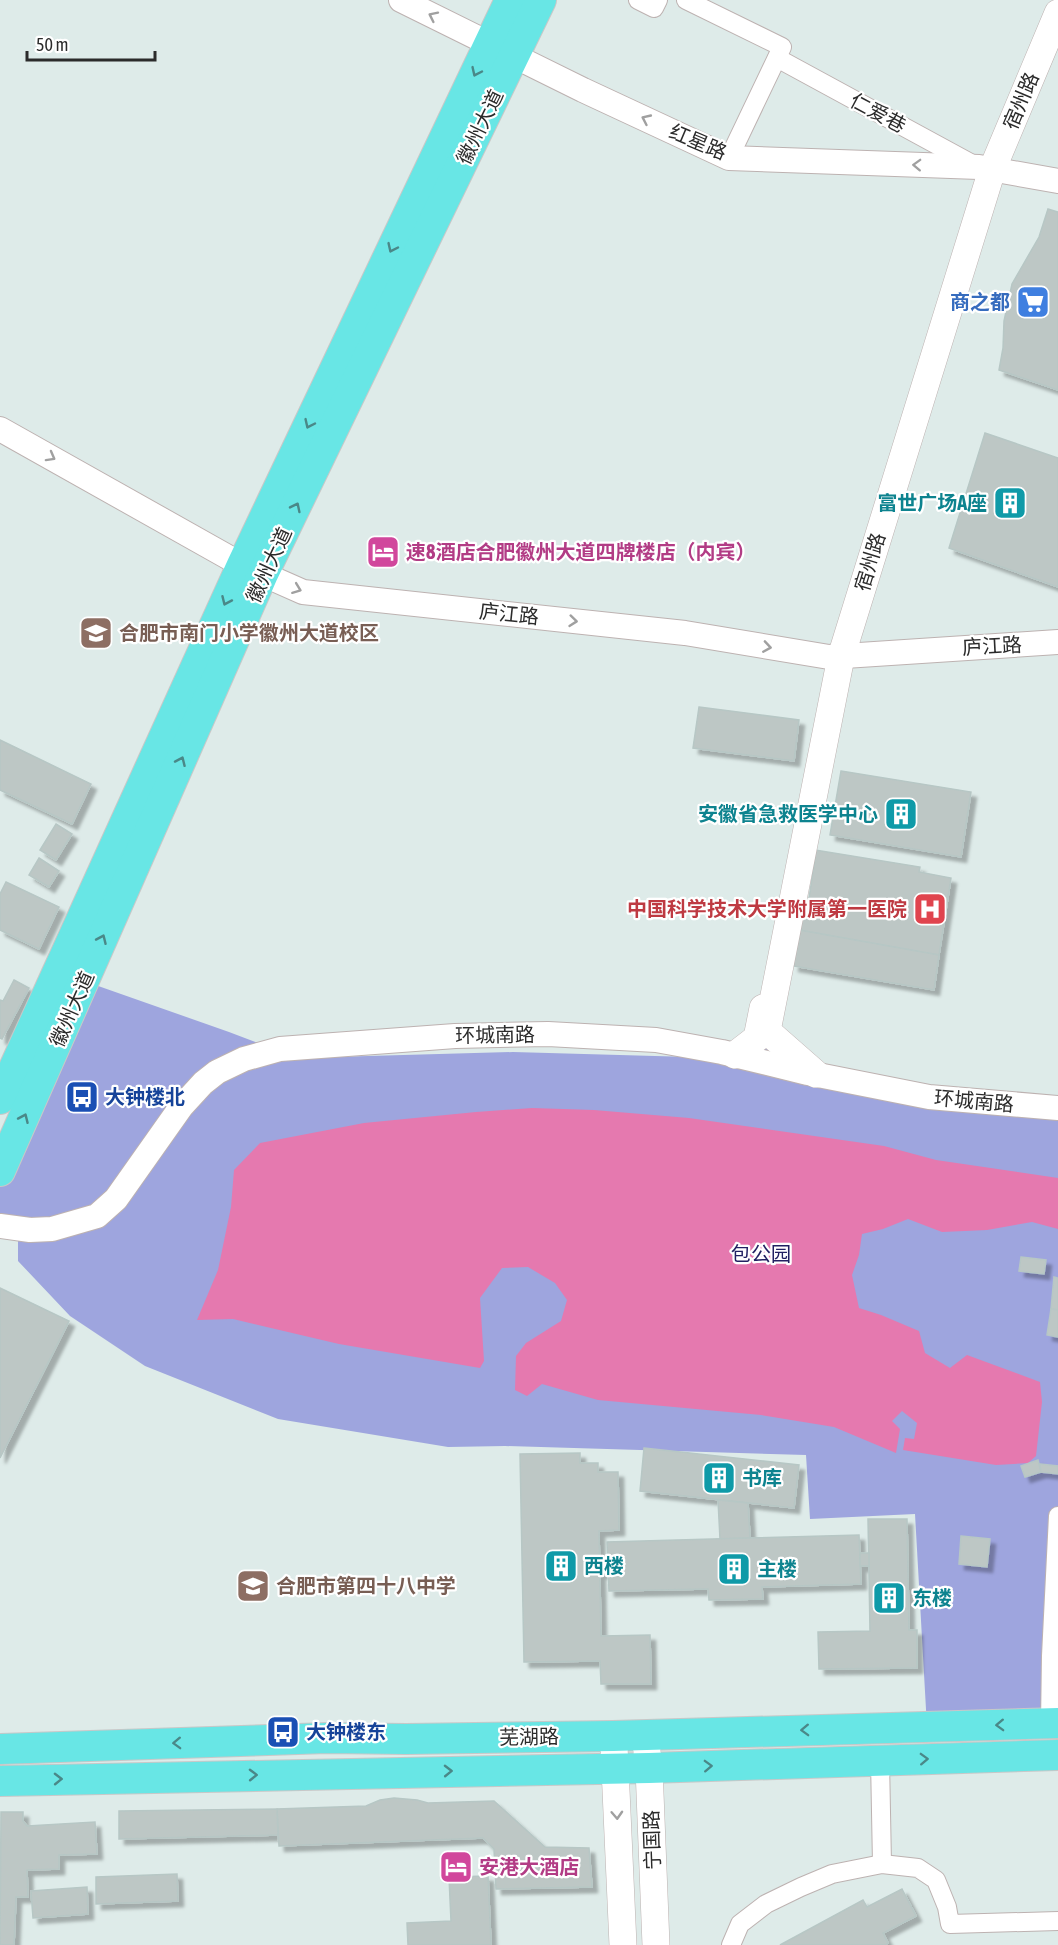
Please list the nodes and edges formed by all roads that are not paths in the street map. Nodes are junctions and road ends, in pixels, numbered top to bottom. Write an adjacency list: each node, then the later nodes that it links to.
1 (401, 0): 9 (street, 红星路, one-way to 1)
2 (510, 0): 9 (main road, 徽州大道)
3 (541, 0): 9 (main road, 徽州大道)
4 (638, 0): 5 (street)
5 (658, 0)
6 (686, 0): 10 (street)
7 (1051, 0): 12 (main road, 宿州路)
8 (1058, 13): 12 (main road, 宿州路)
9 (502, 49): 11 (street, 红星路, one-way to 9); 15 (main road, 徽州大道)
10 (777, 58): 11 (street); 12 (street, 仁爱巷)
11 (729, 158): 12 (street, 红星路, one-way to 11)
12 (985, 169): 13 (street, 红星路); 17 (main road, 宿州路)
13 (1058, 182)
14 (0, 429): 15 (street, 庐江路, one-way to 15)
15 (253, 570): 17 (street, 庐江路, one-way to 17); 20 (main road, 徽州大道, one-way to 20); 22 (main road, 徽州大道, one-way to 15)
16 (1058, 642): 17 (street, 庐江路)
17 (835, 657): 18 (main road, 宿州路); 19 (main road, 宿州路)
18 (735, 1055): 19 (street, 环城南路); 23 (street, 环城南路)
19 (816, 1074): 21 (street, 环城南路)
20 (0, 1099)
21 (1058, 1108)
22 (0, 1171)
23 (0, 1226)
24 (1058, 1516): 25 (street)
25 (1054, 1723): 26 (main road, 芜湖路, one-way to 26)
26 (645, 1735): 27 (main road, 芜湖路); 32 (main road, 宁国路)
27 (613, 1736): 28 (main road, 芜湖路, one-way to 28); 31 (main road, 宁国路)
28 (0, 1749)
29 (1058, 1755): 30 (main road, 芜湖路, one-way to 29)
30 (880, 1760): 32 (main road, 芜湖路, one-way to 30); 34 (street)
31 (615, 1767): 32 (main road, 芜湖路); 33 (main road, 芜湖路, one-way to 31); 36 (main road, 宁国路, one-way to 36)
32 (650, 1768): 37 (main road, 宁国路)
33 (0, 1781)
34 (882, 1864): 35 (street); 38 (street)
35 (1058, 1920)
36 (623, 1945)
37 (656, 1945)
38 (731, 1945)

